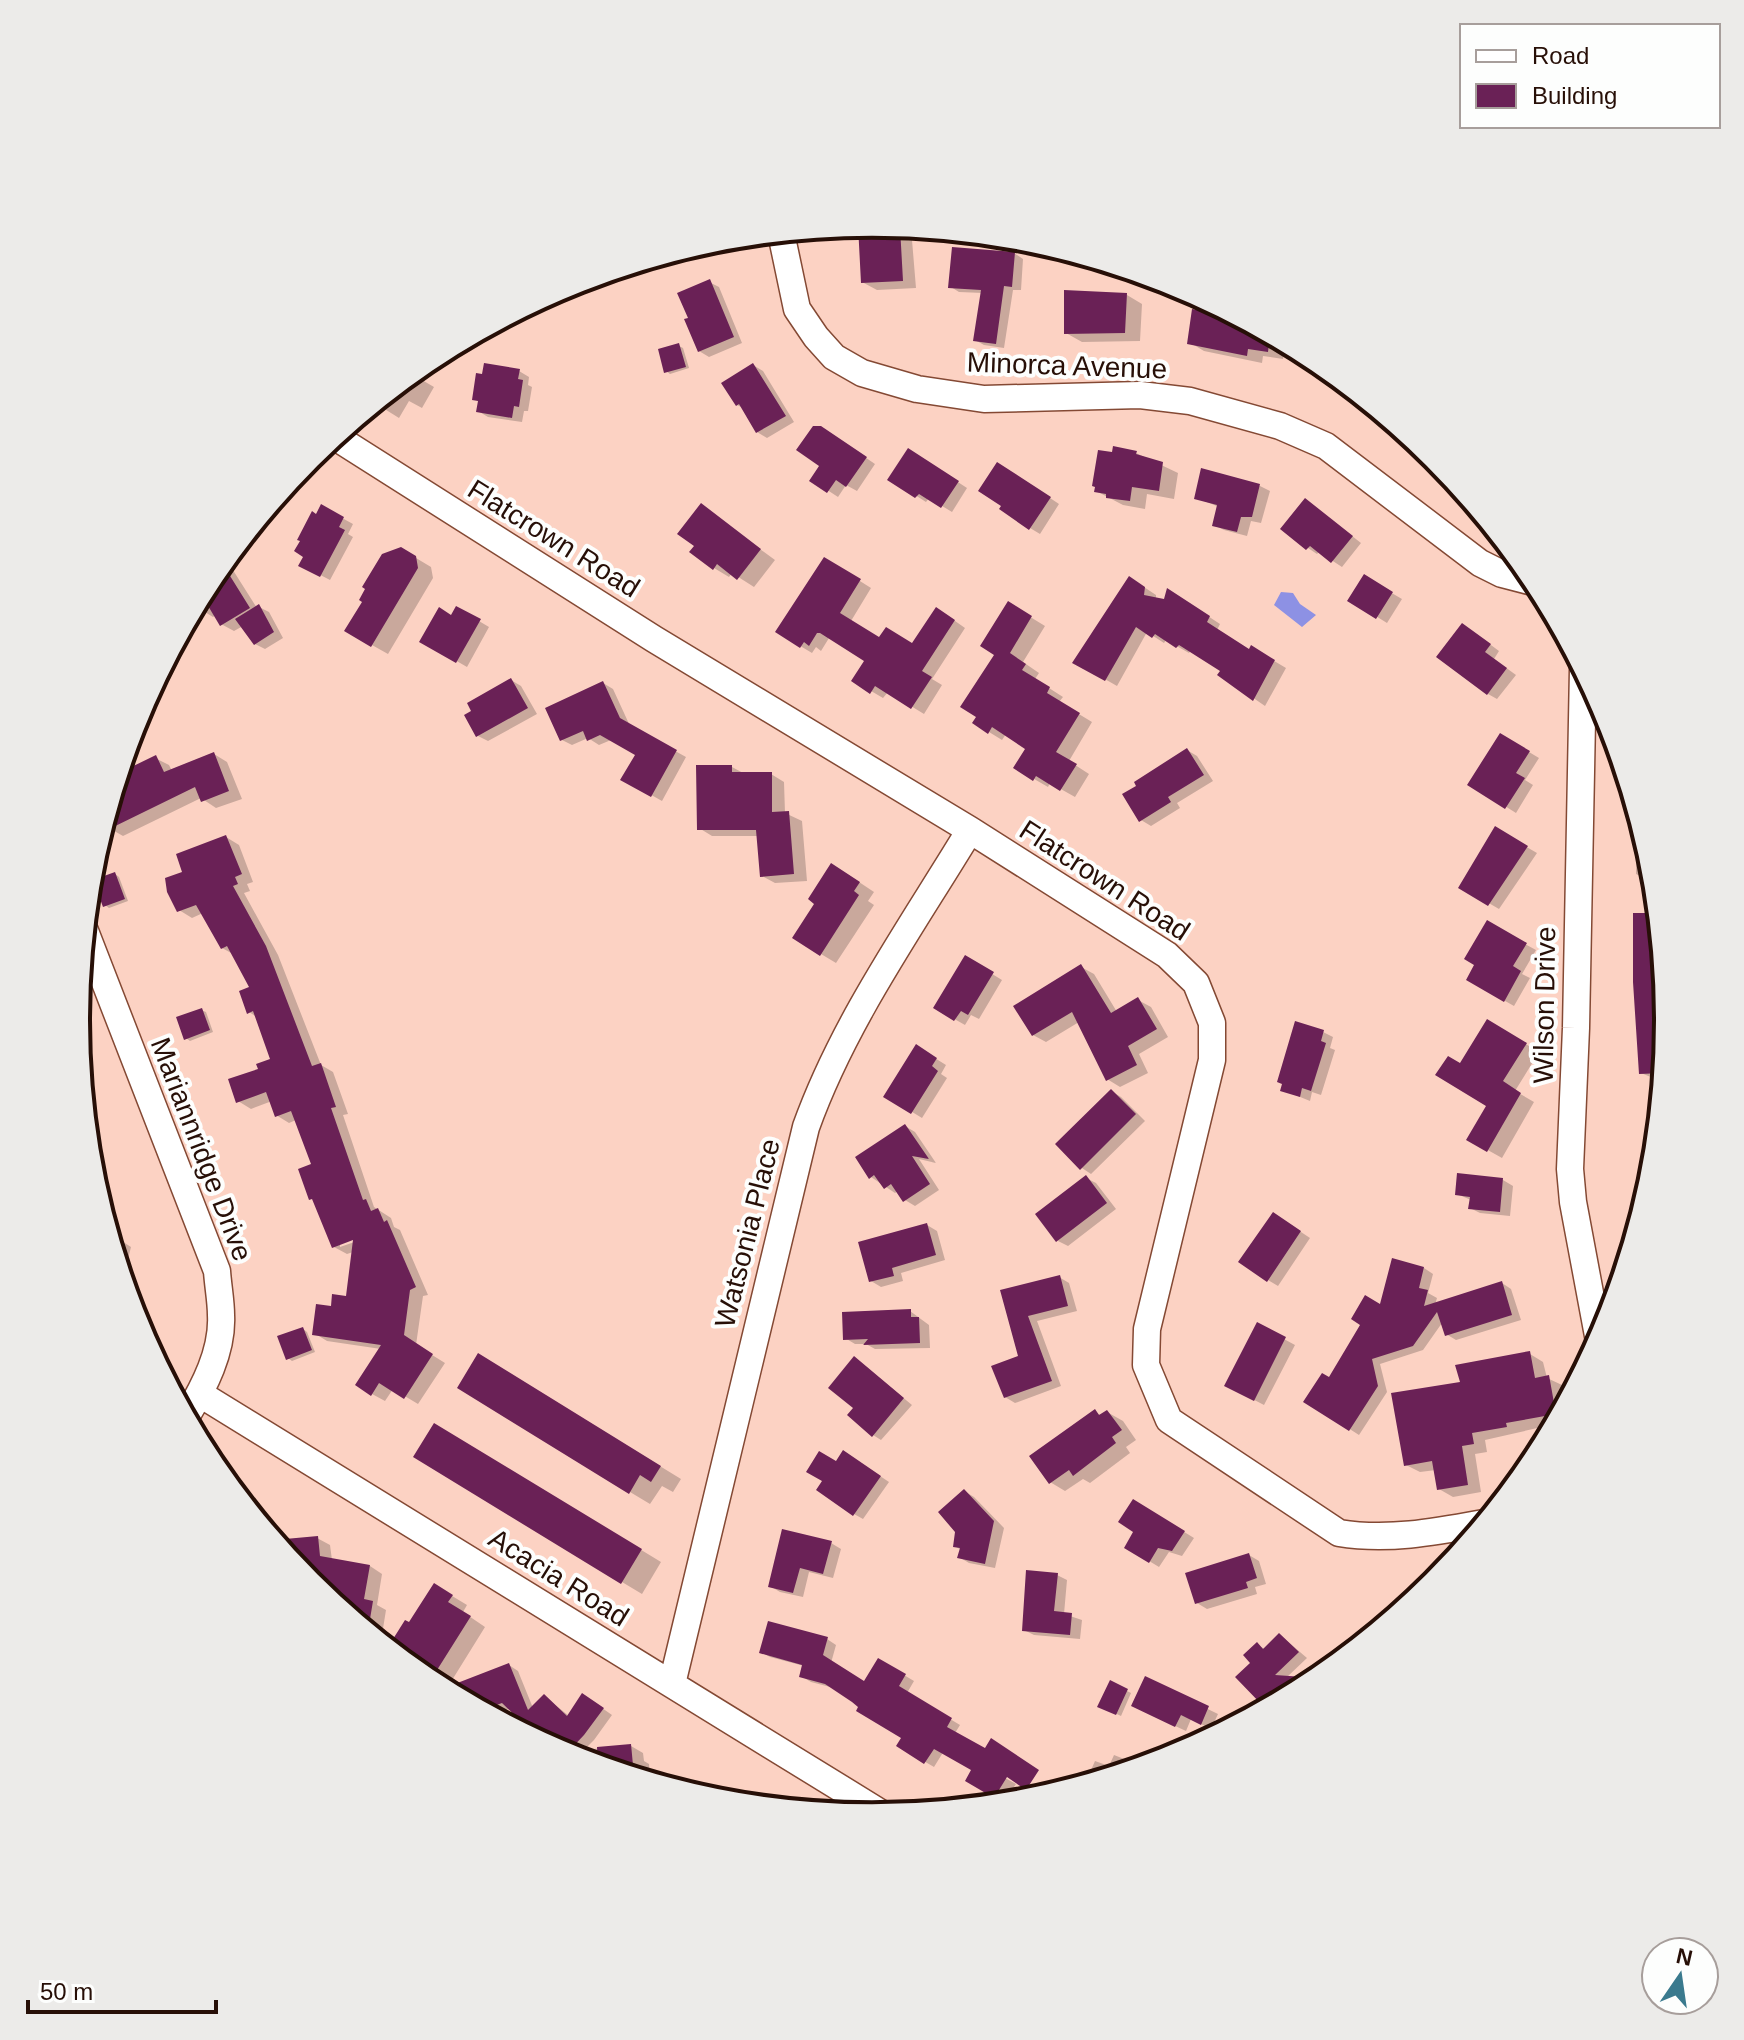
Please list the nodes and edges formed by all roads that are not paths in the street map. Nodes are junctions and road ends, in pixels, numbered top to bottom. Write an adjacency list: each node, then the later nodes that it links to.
1 (783, 244): 3 (street, Minorca Avenue)
2 (345, 443): 5 (street, Flatcrown Road)
3 (1516, 578)
4 (1582, 695): 7 (street, Wilson Drive)
5 (970, 830): 12 (street, Flatcrown Road); 13 (street, Watsonia Place)
6 (92, 980): 8 (street, Mariannridge Drive)
7 (1595, 1317)
8 (200, 1394): 9 (street, Mariannridge Drive); 10 (street, Acacia Road)
9 (193, 1406)
10 (245, 1422): 11 (street); 13 (street, Acacia Road)
11 (203, 1424)
12 (1468, 1525)
13 (672, 1684): 14 (street, Acacia Road)
14 (862, 1802)

